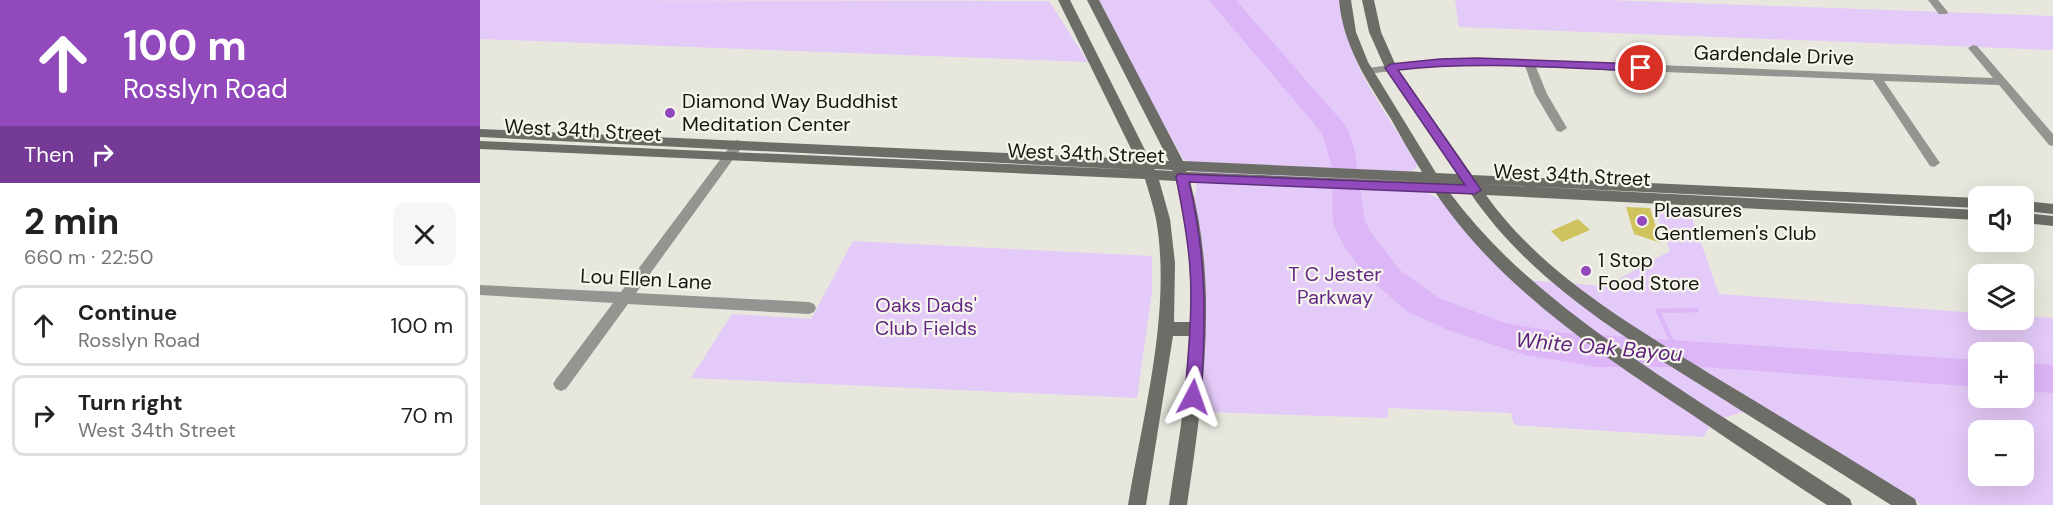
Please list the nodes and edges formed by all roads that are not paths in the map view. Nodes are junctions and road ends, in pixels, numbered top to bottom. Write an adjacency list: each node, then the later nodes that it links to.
1 (1064, 0): 8 (main road)
2 (1093, 0): 8 (main road)
3 (1345, 0): 11 (main road)
4 (1368, 0): 10 (main road)
5 (1933, 0): 6 (street)
6 (1943, 12)
7 (1973, 48): 13 (street)
8 (1104, 50): 23 (main road); 24 (main road)
9 (1529, 63): 10 (street, Gardendale Drive); 12 (street, Gardendale Drive); 14 (street)
10 (1391, 68): 11 (street, Gardendale Drive); 25 (main road)
11 (1367, 71): 26 (main road)
12 (1876, 76): 13 (street, Gardendale Drive); 22 (street)
13 (2001, 82): 17 (street)
14 (1561, 128)
15 (481, 137): 16 (main road, West 34th Street); 19 (main road, West 34th Street)
16 (608, 139): 18 (main road, West 34th Street); 19 (main road)
17 (2053, 142)
18 (738, 144): 20 (street); 21 (main road, West 34th Street)
19 (597, 151): 20 (main road, West 34th Street)
20 (729, 158): 21 (main road, West 34th Street); 37 (street)
21 (971, 162): 23 (main road, West 34th Street)
22 (1934, 163)
23 (1148, 171): 24 (main road, West 34th Street); 39 (main road)
24 (1180, 171): 26 (main road, West 34th Street); 40 (main road)
25 (1466, 177): 26 (main road, West 34th Street); 27 (main road); 28 (main road, West 34th Street)
26 (1434, 182): 27 (main road, West 34th Street); 36 (main road)
27 (1475, 190): 31 (main road, West 34th Street); 34 (main road)
28 (1968, 202)
29 (2034, 207): 30 (main road)
30 (2053, 208)
31 (1968, 215)
32 (2034, 219): 33 (main road)
33 (2053, 221)
34 (1563, 284): 36 (main road); 45 (main road)
35 (480, 290): 37 (street, Lou Ellen Lane)
36 (1542, 297): 44 (main road)
37 (627, 298): 38 (street, Lou Ellen Lane); 41 (street)
38 (809, 308)
39 (1166, 329): 40 (main road); 42 (main road)
40 (1198, 329): 43 (main road)
41 (561, 384)
42 (1137, 505)
43 (1178, 505)
44 (1844, 505)
45 (1908, 505)

